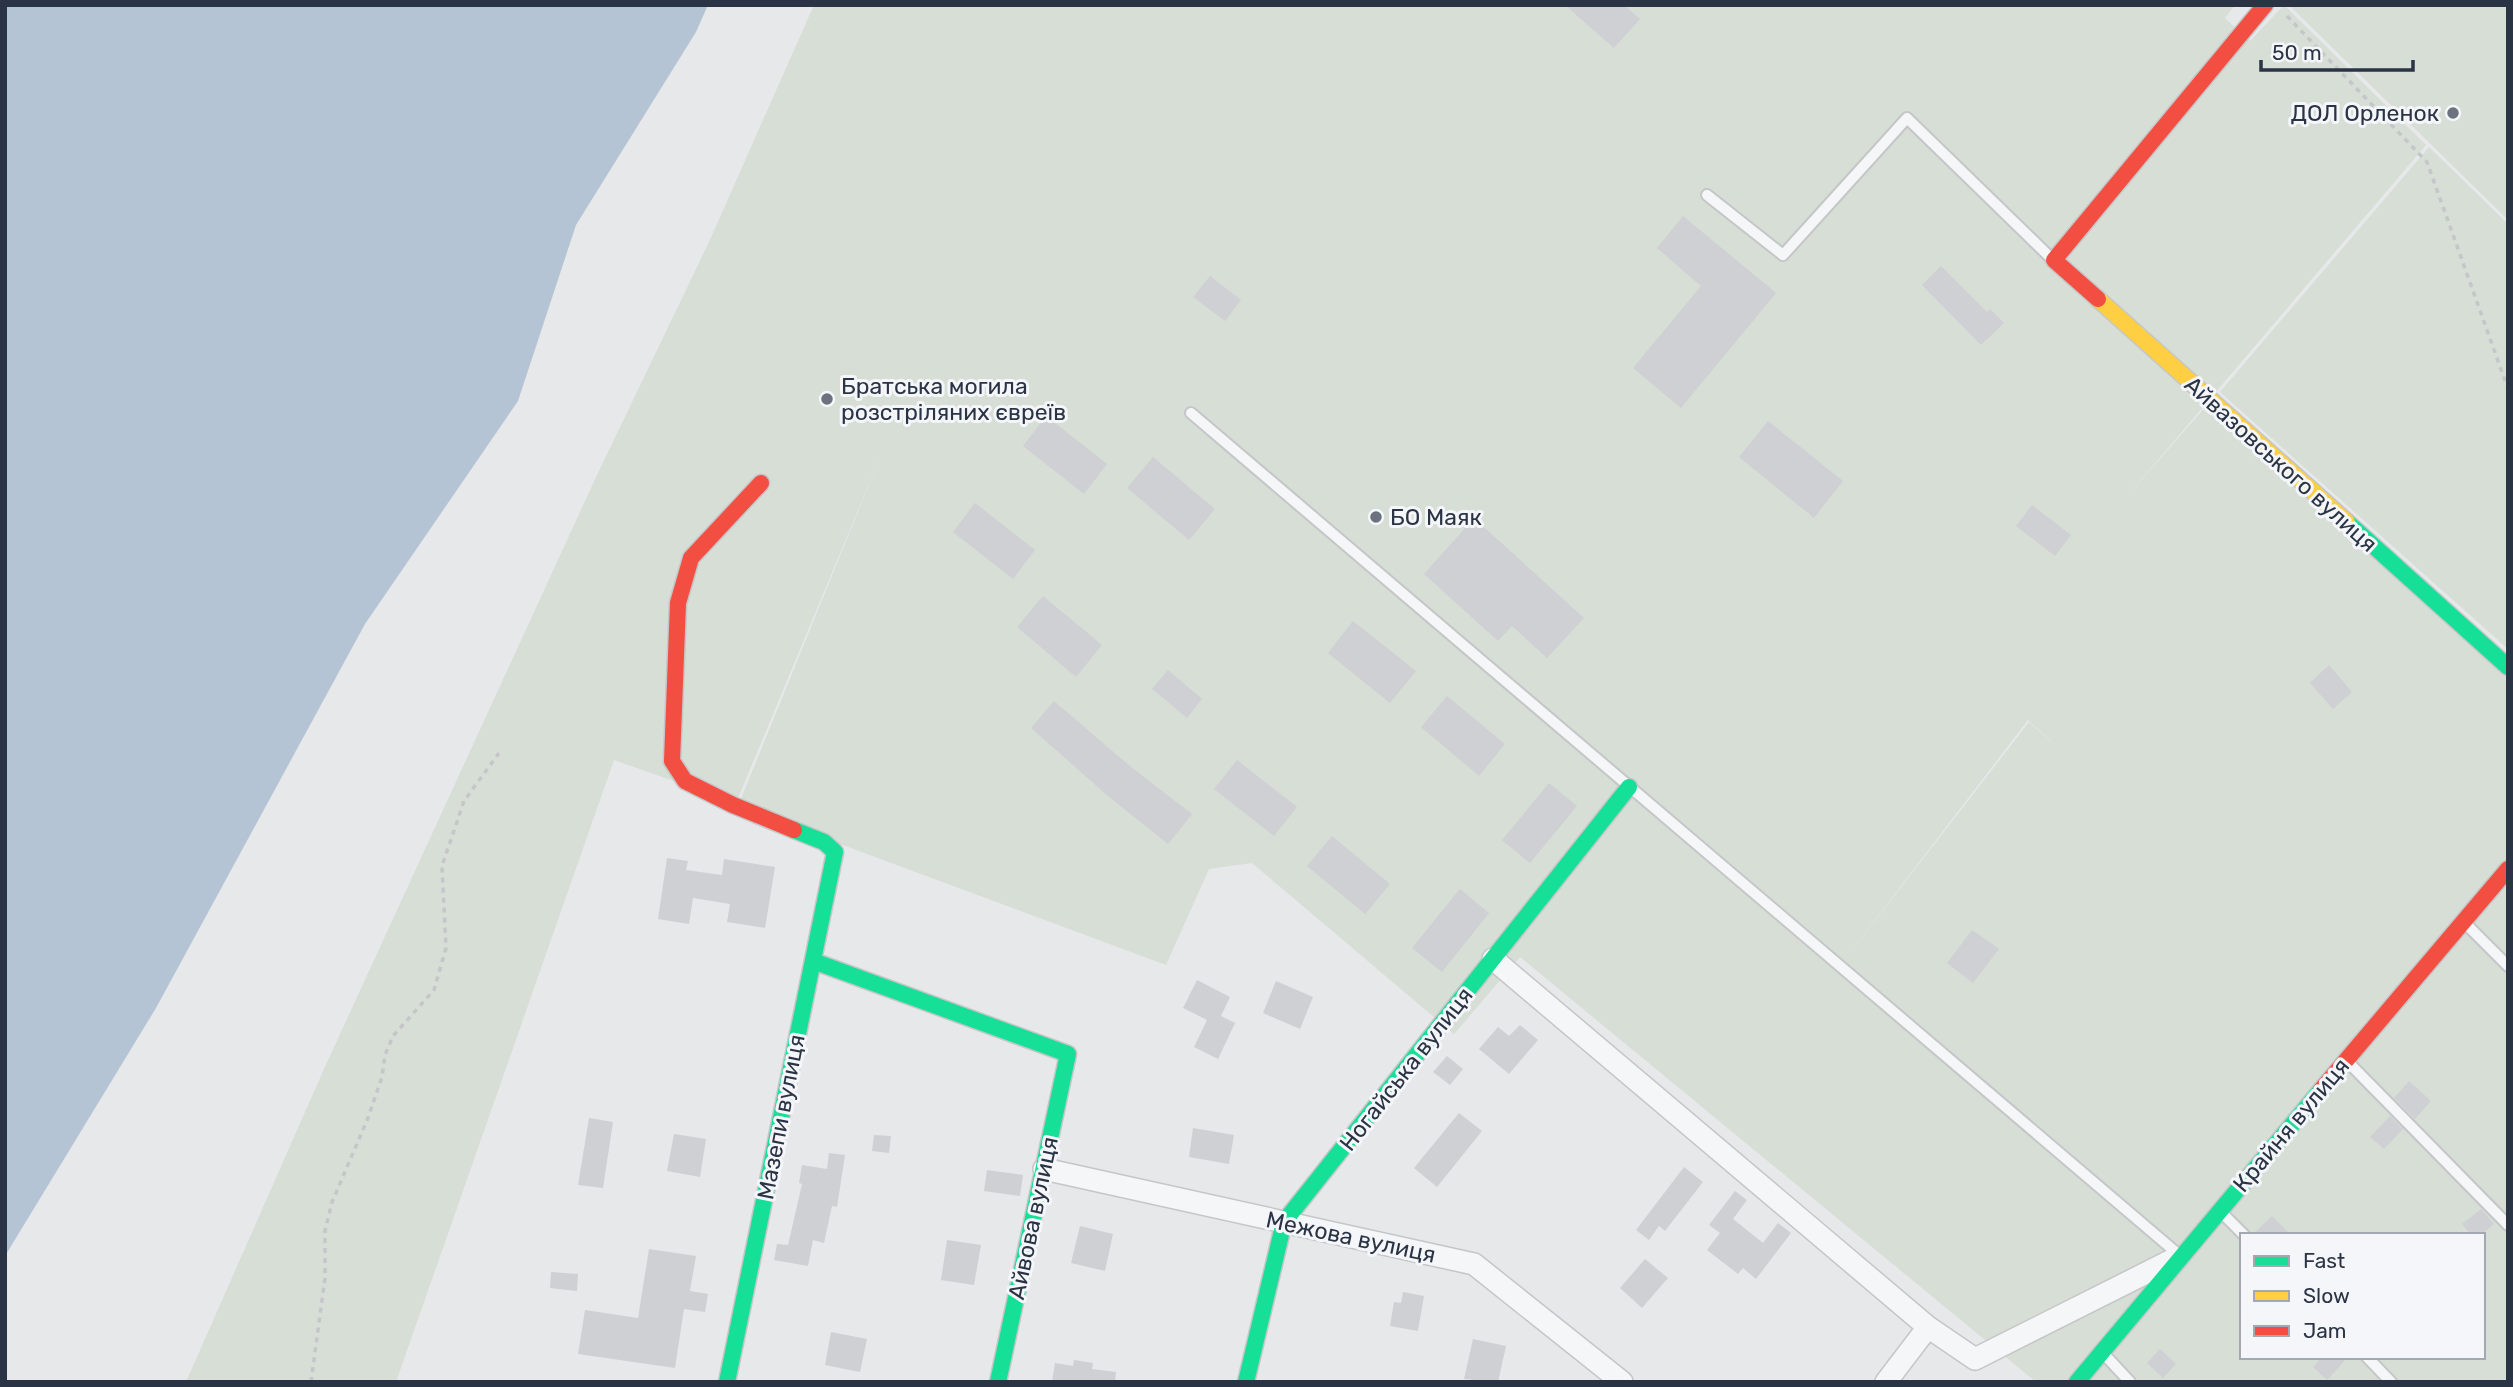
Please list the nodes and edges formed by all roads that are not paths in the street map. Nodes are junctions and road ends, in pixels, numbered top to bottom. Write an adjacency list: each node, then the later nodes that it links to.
1 (2265, 5): 3 (street)
2 (1707, 195): 3 (lane)
3 (2054, 260): 6 (street, Айвазовського вулиця)
4 (1191, 414): 7 (lane)
5 (761, 483): 11 (street, Мазепи вулиця)
6 (2508, 667)
7 (1629, 787): 10 (street, Ногайська вулиця); 19 (lane)
8 (2508, 869): 9 (street, Крайня вулиця)
9 (2464, 921): 12 (lane); 13 (street, Крайня вулиця)
10 (1493, 958): 16 (street, Ногайська вулиця); 20 (street)
11 (813, 961): 14 (street, Айвова вулиця); 23 (street, Мазепи вулиця)
12 (2508, 966)
13 (2346, 1060): 15 (street, Крайня вулиця); 17 (lane)
14 (1044, 1169): 16 (street, Межова вулиця); 24 (street, Айвова вулиця)
15 (2219, 1210): 18 (lane); 19 (street, Крайня вулиця)
16 (1284, 1222): 25 (street, Ногайська вулиця); 26 (street, Межова вулиця)
17 (2508, 1225)
18 (2242, 1233)
19 (2180, 1256): 20 (street); 21 (street, Крайня вулиця)
20 (1928, 1327): 27 (street)
21 (2102, 1352): 28 (street, Крайня вулиця); 29 (lane)
22 (2369, 1359): 30 (lane)
23 (727, 1382)
24 (998, 1382)
25 (1246, 1382)
26 (1622, 1382)
27 (1886, 1382)
28 (2077, 1382)
29 (2130, 1382)
30 (2392, 1382)

